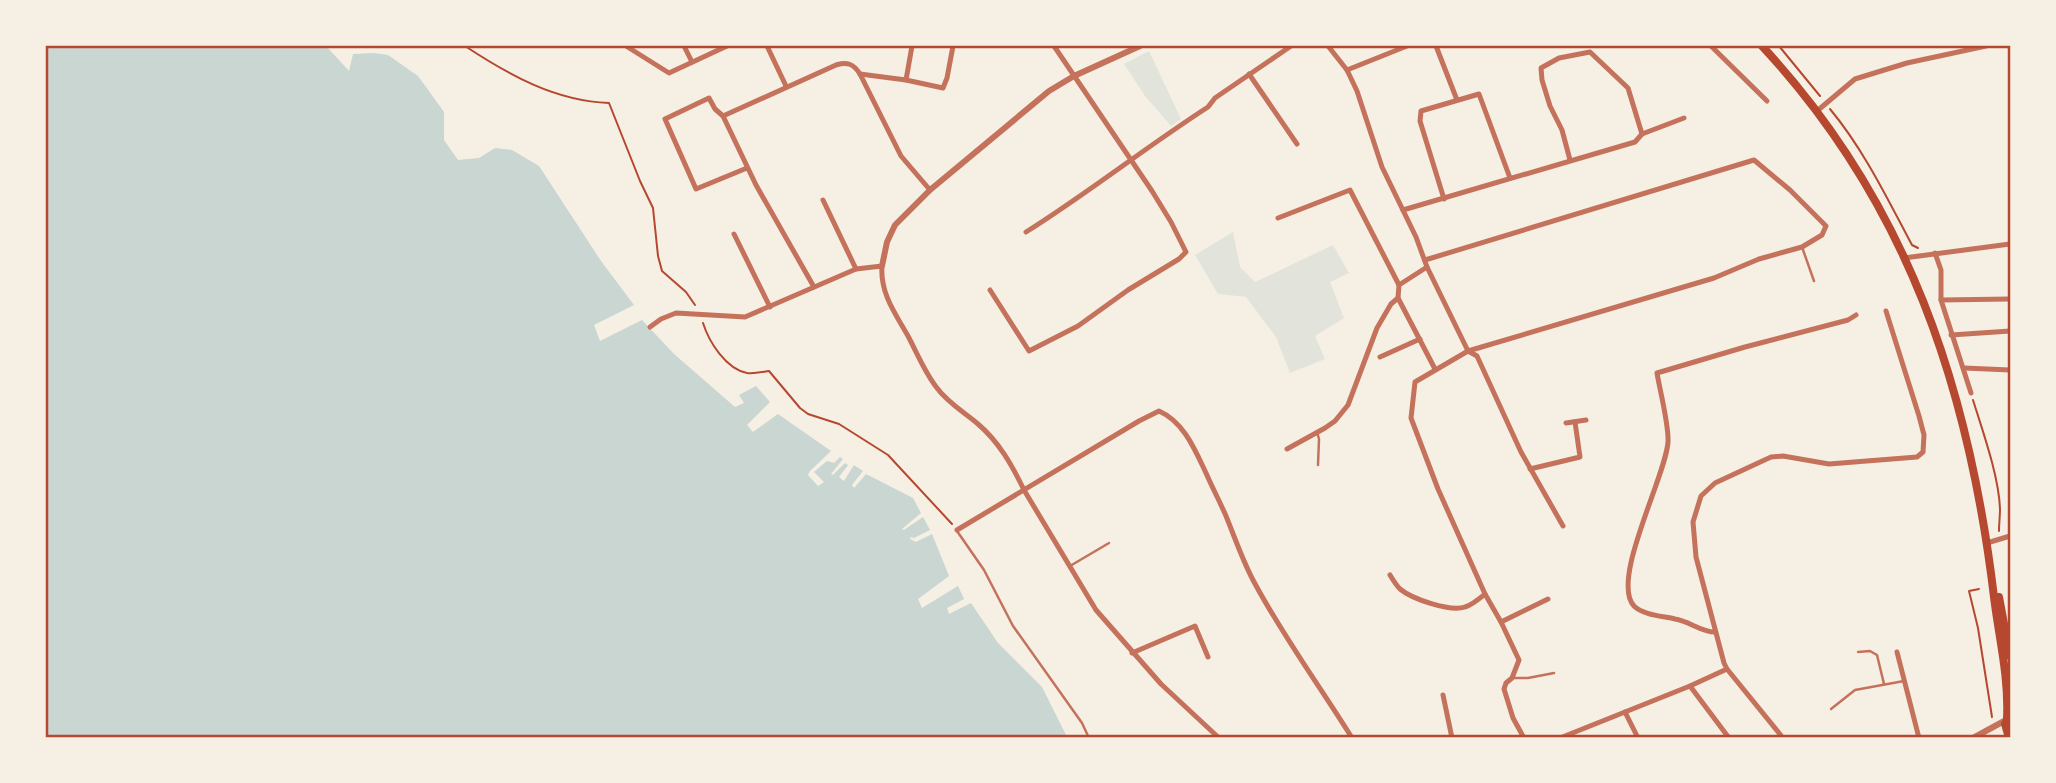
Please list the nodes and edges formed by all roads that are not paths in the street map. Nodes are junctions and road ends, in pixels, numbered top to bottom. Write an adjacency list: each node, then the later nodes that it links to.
1 (626, 46): 16 (street)
2 (684, 46): 16 (street)
3 (727, 46): 16 (street)
4 (767, 46): 22 (street)
5 (912, 46): 21 (street)
6 (953, 46): 21 (street)
7 (1054, 46): 20 (street)
8 (1140, 46): 20 (street)
9 (1291, 46): 19 (street)
10 (1328, 46): 17 (street)
11 (1402, 46): 17 (street)
12 (1436, 46): 23 (street)
13 (1711, 46): 24 (street)
14 (1762, 46): 25 (main road)
15 (1986, 46): 25 (street)
16 (692, 62)
17 (1347, 70): 37 (street)
18 (860, 74): 21 (street); 22 (street); 34 (street)
19 (1250, 74): 29 (street); 30 (street)
20 (1074, 76): 30 (street); 34 (street)
21 (906, 80)
22 (786, 86): 26 (street)
23 (1457, 100): 33 (street); 35 (street)
24 (1767, 101)
25 (1816, 111): 44 (main road)
26 (723, 116): 32 (street); 32 (street)
27 (1684, 118): 28 (street)
28 (1642, 134): 31 (street); 31 (street)
29 (1297, 144)
30 (1131, 158): 39 (street); 51 (street)
31 (1570, 160): 33 (street)
32 (747, 168): 50 (street)
33 (1510, 178): 35 (street)
34 (930, 190): 46 (street)
35 (1444, 199): 37 (street)
36 (823, 200): 47 (street)
37 (1404, 210): 45 (street)
38 (1278, 218): 49 (street)
39 (1026, 232)
40 (734, 234): 55 (street)
41 (2011, 244): 43 (street)
42 (1802, 247): 45 (street); 48 (lane); 64 (street)
43 (1935, 253): 44 (street); 54 (street)
44 (1904, 258): 82 (main road)
45 (1426, 263): 49 (street); 64 (street)
46 (882, 266): 47 (street); 77 (street)
47 (856, 269): 50 (street)
48 (1814, 281)
49 (1399, 285): 52 (street)
50 (814, 287): 55 (street)
51 (990, 290)
52 (1398, 298): 63 (street); 73 (street)
53 (2011, 299): 54 (street)
54 (1941, 300): 62 (street)
55 (770, 307): 60 (street)
56 (1886, 312): 59 (street)
57 (1856, 316): 89 (street)
58 (1900, 323): 59 (street)
59 (1891, 326): 89 (street)
60 (650, 327)
61 (2011, 331): 62 (street)
62 (1951, 335): 66 (street)
63 (1420, 340): 65 (street); 67 (street)
64 (1468, 351): 67 (street); 76 (street)
65 (1380, 357)
66 (1964, 368): 68 (street); 69 (street)
67 (1435, 369): 86 (street)
68 (2011, 370)
69 (1971, 393)
70 (1587, 420): 71 (street)
71 (1574, 422): 72 (street); 76 (street)
72 (1566, 423)
73 (1317, 432): 74 (street); 75 (lane)
74 (1287, 449)
75 (1318, 465)
76 (1530, 469): 78 (street)
77 (1024, 490): 79 (street); 84 (street); 107 (street)
78 (1563, 526)
79 (957, 530): 105 (lane)
80 (2011, 536): 82 (street)
81 (1109, 543): 84 (lane)
82 (1987, 543): 83 (main road)
83 (1989, 553): 93 (main road); 104 (main road)
84 (1070, 566): 92 (street)
85 (1390, 575): 86 (street)
86 (1485, 594): 88 (street)
87 (1548, 599): 88 (street)
88 (1502, 622): 97 (street)
89 (1715, 632): 95 (street)
90 (1858, 652): 99 (lane)
91 (1897, 652): 98 (street)
92 (1132, 653): 94 (street); 106 (street)
93 (2011, 656)
94 (1208, 657)
95 (1727, 669): 100 (street); 113 (street)
96 (1553, 673): 97 (lane)
97 (1512, 678): 109 (street)
98 (1905, 681): 99 (lane); 114 (street)
99 (1884, 684): 102 (lane)
100 (1690, 686): 103 (street); 112 (street)
101 (1443, 695): 108 (street)
102 (1831, 709)
103 (1626, 712): 110 (street); 111 (street)
104 (2008, 717): 115 (street); 118 (main road)
105 (1090, 737)
106 (1219, 737)
107 (1352, 737)
108 (1451, 737)
109 (1524, 737)
110 (1560, 737)
111 (1638, 737)
112 (1729, 737)
113 (1783, 737)
114 (1919, 737)
115 (1973, 737)
116 (1990, 737): 117 (street)
117 (1997, 737)
118 (2009, 737)

